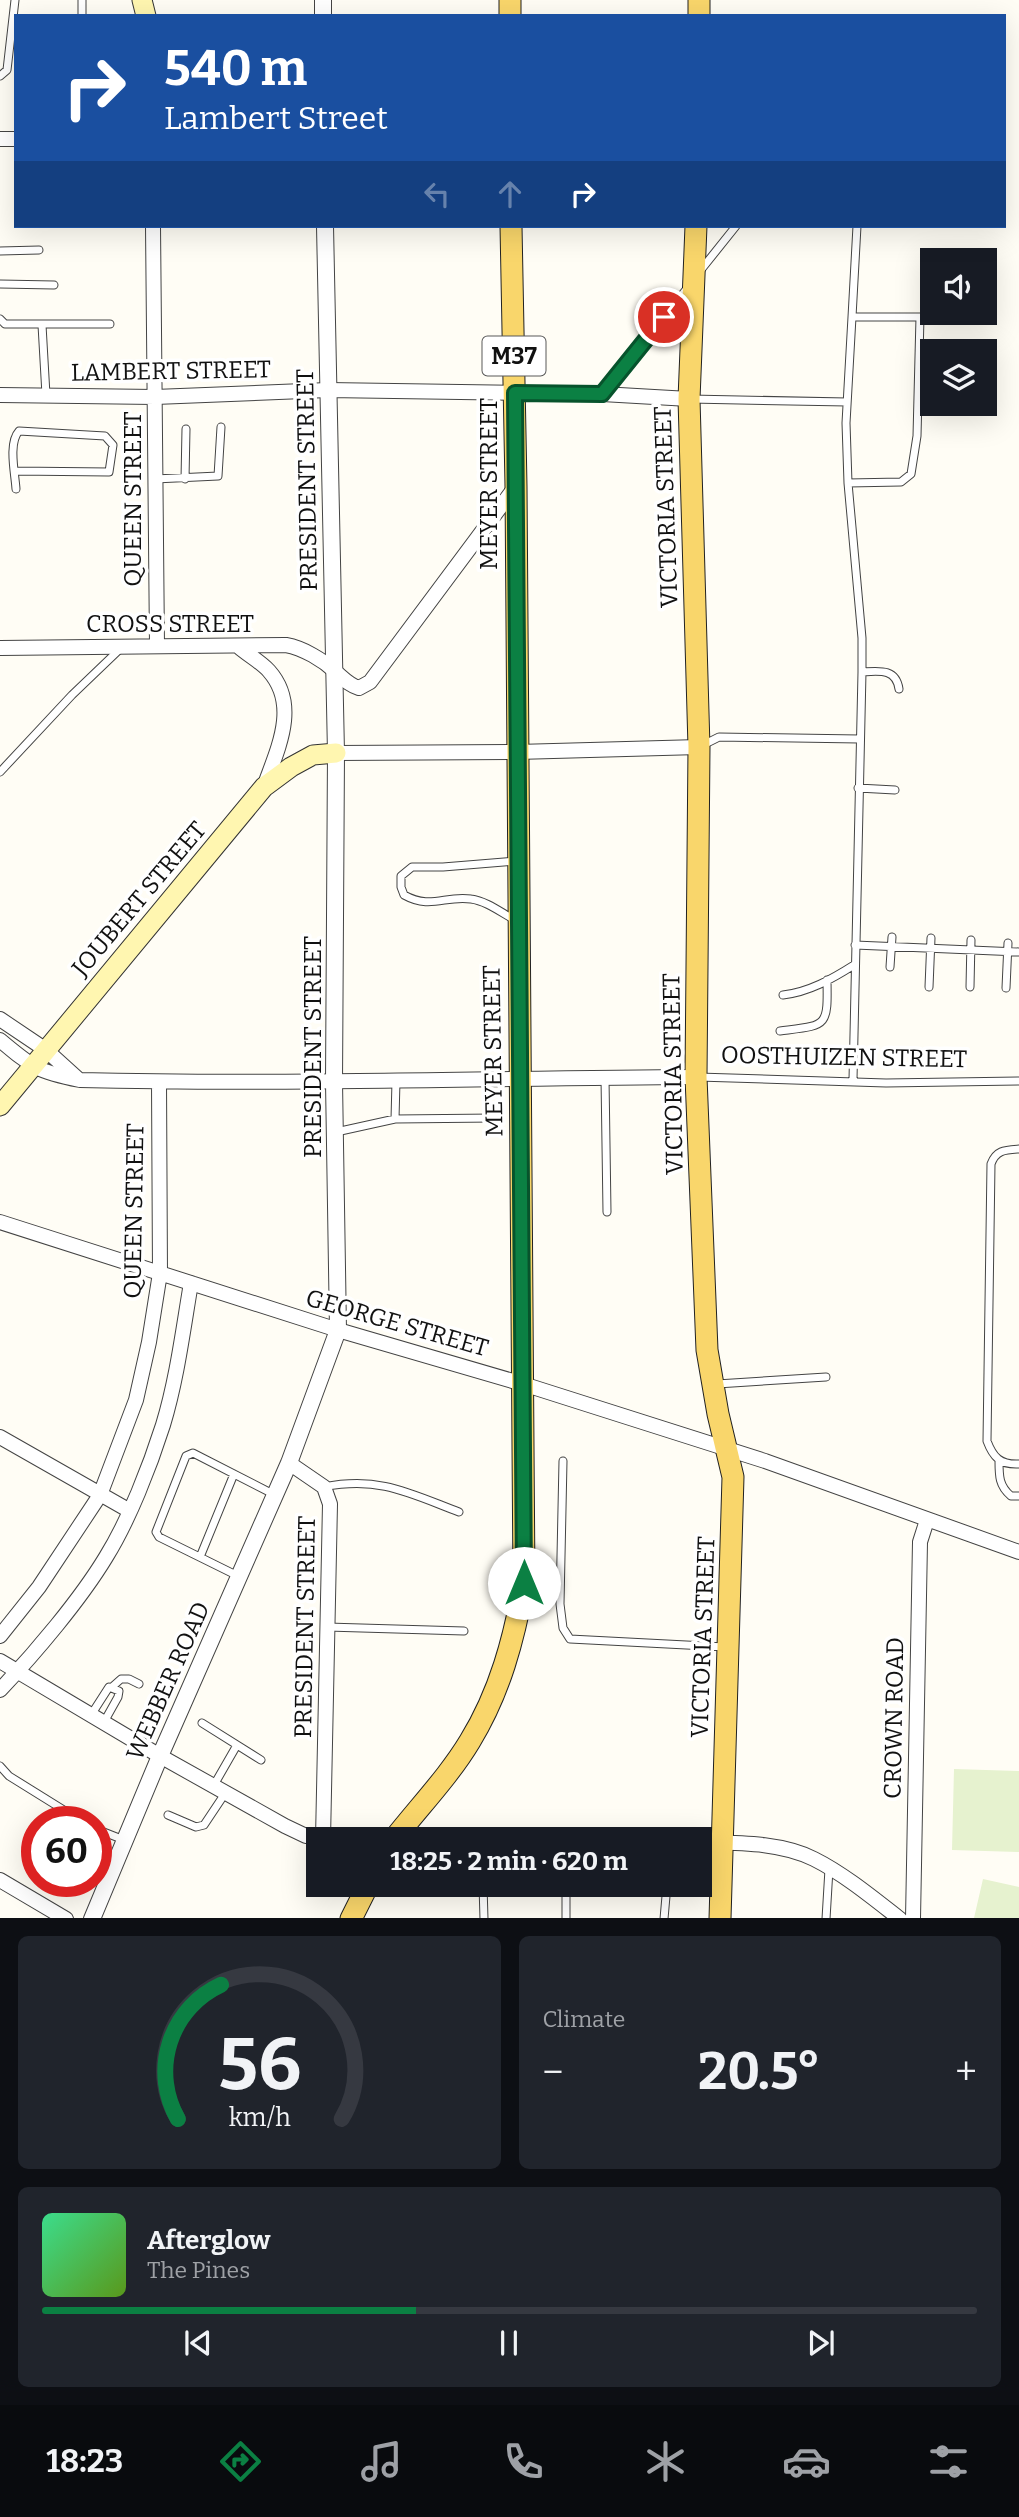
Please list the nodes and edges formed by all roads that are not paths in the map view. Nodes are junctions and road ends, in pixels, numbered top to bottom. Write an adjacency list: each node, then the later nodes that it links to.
1 (15, 0): 2 (lane)
2 (0, 76)
3 (153, 228): 23 (street, QUEEN STREET)
4 (325, 228): 18 (street, PRESIDENT STREET)
5 (512, 228): 19 (main road, MEYER STREET / M37)
6 (696, 228): 11 (main road, VICTORIA STREET)
7 (734, 228): 11 (lane)
8 (856, 228): 14 (lane)
9 (38, 250): 10 (lane)
10 (0, 251)
11 (694, 278): 20 (lane); 24 (main road, VICTORIA STREET)
12 (0, 284): 13 (lane)
13 (54, 285)
14 (852, 317): 25 (lane); 31 (lane)
15 (0, 319): 17 (lane)
16 (110, 324): 17 (lane)
17 (42, 325): 22 (lane)
18 (328, 390): 19 (street, LAMBERT STREET); 23 (street, LAMBERT STREET); 38 (street, PRESIDENT STREET)
19 (515, 393): 20 (street, LAMBERT STREET); 32 (main road, MEYER STREET / M37)
20 (602, 394): 24 (street, LAMBERT STREET)
21 (0, 395): 22 (street, LAMBERT STREET)
22 (46, 395): 23 (street, LAMBERT STREET)
23 (155, 397): 29 (street, QUEEN STREET)
24 (689, 399): 25 (lane, LAMBERT STREET); 42 (main road, VICTORIA STREET)
25 (847, 402): 31 (lane)
26 (221, 426): 30 (lane)
27 (186, 429): 30 (lane)
28 (15, 471): 28 (lane); 33 (lane)
29 (155, 479): 30 (lane); 35 (street, QUEEN STREET)
30 (186, 479)
31 (848, 483): 39 (lane)
32 (516, 486): 38 (street); 43 (main road, MEYER STREET)
33 (16, 489)
34 (123, 646): 35 (street, CROSS STREET); 37 (street, CROSS STREET); 45 (lane)
35 (157, 646): 36 (street, CROSS STREET)
36 (239, 647): 38 (street, CROSS STREET); 46 (street)
37 (0, 648)
38 (334, 670): 44 (street, PRESIDENT STREET)
39 (862, 672): 40 (lane); 41 (lane)
40 (899, 689)
41 (859, 739): 42 (lane); 47 (lane)
42 (699, 747): 43 (street); 75 (main road, VICTORIA STREET)
43 (517, 752): 44 (street); 49 (main road, MEYER STREET)
44 (335, 753): 46 (main road, JOUBERT STREET); 81 (street, PRESIDENT STREET)
45 (0, 772)
46 (264, 787): 71 (main road, JOUBERT STREET)
47 (858, 788): 48 (lane); 55 (lane)
48 (895, 790)
49 (517, 861): 50 (main road, MEYER STREET); 50 (lane)
50 (518, 922): 73 (main road, MEYER STREET)
51 (892, 937): 56 (lane)
52 (931, 938): 57 (lane)
53 (971, 940): 58 (lane)
54 (1008, 943): 59 (lane)
55 (855, 945): 56 (lane); 61 (lane)
56 (892, 947): 57 (lane); 62 (lane)
57 (930, 949): 58 (lane); 64 (lane)
58 (970, 951): 59 (lane); 65 (lane)
59 (1007, 952): 60 (lane); 66 (lane)
60 (1019, 952)
61 (854, 965): 63 (lane); 77 (lane)
62 (890, 967)
63 (827, 980): 67 (lane); 69 (lane)
64 (929, 987)
65 (970, 987)
66 (1006, 988)
67 (783, 995)
68 (0, 1019): 71 (street)
69 (780, 1031)
70 (0, 1040): 72 (street)
71 (46, 1050): 72 (main road, JOUBERT STREET); 76 (street)
72 (33, 1067): 76 (street, OOSTHUIZEN STREET); 82 (main road, JOUBERT STREET)
73 (519, 1077): 74 (street, OOSTHUIZEN STREET); 78 (street, OOSTHUIZEN STREET); 93 (main road, MEYER STREET)
74 (605, 1077): 75 (street, OOSTHUIZEN STREET); 87 (lane)
75 (696, 1077): 77 (lane, OOSTHUIZEN STREET); 94 (main road, VICTORIA STREET)
76 (79, 1080): 80 (street, OOSTHUIZEN STREET)
77 (853, 1080): 79 (lane, OOSTHUIZEN STREET)
78 (396, 1081): 81 (street, OOSTHUIZEN STREET); 84 (lane)
79 (1019, 1081)
80 (159, 1082): 81 (street, OOSTHUIZEN STREET); 89 (street, QUEEN STREET)
81 (334, 1082): 85 (street, PRESIDENT STREET)
82 (0, 1105)
83 (495, 1118): 84 (lane)
84 (395, 1119): 85 (lane)
85 (336, 1133): 91 (street, PRESIDENT STREET)
86 (1019, 1149): 98 (lane)
87 (607, 1212)
88 (0, 1222): 89 (street, GEORGE STREET)
89 (160, 1273): 90 (street, GEORGE STREET); 103 (street, QUEEN STREET)
90 (191, 1283): 91 (street, GEORGE STREET); 106 (street)
91 (338, 1330): 93 (street, GEORGE STREET); 99 (street, PRESIDENT STREET)
92 (826, 1377): 94 (lane)
93 (523, 1384): 96 (street, GEORGE STREET); 131 (main road, MEYER STREET)
94 (713, 1384): 96 (main road, VICTORIA STREET)
95 (0, 1437): 103 (street)
96 (727, 1450): 108 (street, GEORGE STREET); 115 (main road, VICTORIA STREET)
97 (563, 1461): 115 (lane)
98 (999, 1461): 100 (lane); 105 (lane)
99 (289, 1463): 102 (street, PRESIDENT STREET); 104 (street, WEBBER ROAD)
100 (1019, 1464)
101 (234, 1474): 104 (lane); 110 (lane); 110 (lane)
102 (324, 1487): 107 (lane); 112 (street, PRESIDENT STREET)
103 (100, 1494): 106 (street); 114 (street, QUEEN STREET)
104 (275, 1495): 111 (street, WEBBER ROAD)
105 (1019, 1496)
106 (130, 1511): 117 (street)
107 (459, 1512)
108 (926, 1520): 109 (street, GEORGE STREET); 152 (street, CROWN ROAD)
109 (1019, 1552)
110 (200, 1557): 111 (lane)
111 (239, 1576): 124 (street, WEBBER ROAD)
112 (327, 1627): 113 (lane); 130 (street, PRESIDENT STREET)
113 (464, 1631)
114 (0, 1636)
115 (729, 1647): 136 (main road, VICTORIA STREET)
116 (0, 1661): 117 (street)
117 (18, 1672): 120 (street); 121 (street)
118 (139, 1684): 119 (lane)
119 (109, 1689): 121 (lane); 121 (lane)
120 (0, 1690)
121 (97, 1719): 124 (street)
122 (202, 1723): 123 (lane)
123 (237, 1745): 125 (lane); 127 (lane)
124 (160, 1756): 127 (street); 134 (street, WEBBER ROAD)
125 (261, 1760)
126 (0, 1766): 128 (lane)
127 (220, 1789): 129 (lane); 133 (street)
128 (57, 1806)
129 (168, 1815)
130 (322, 1827)
131 (403, 1827)
132 (112, 1835): 134 (lane)
133 (306, 1836)
134 (125, 1840): 144 (street, WEBBER ROAD)
135 (712, 1843): 136 (street)
136 (723, 1843): 137 (street); 149 (main road, VICTORIA STREET)
137 (829, 1869): 150 (lane); 151 (street)
138 (0, 1880): 143 (street)
139 (361, 1897): 145 (main road)
140 (483, 1897): 146 (lane)
141 (566, 1897): 147 (lane)
142 (666, 1897): 148 (lane)
143 (64, 1918)
144 (92, 1918)
145 (351, 1918)
146 (484, 1918)
147 (566, 1918)
148 (664, 1918)
149 (720, 1918)
150 (826, 1918)
151 (899, 1918)
152 (913, 1918)

